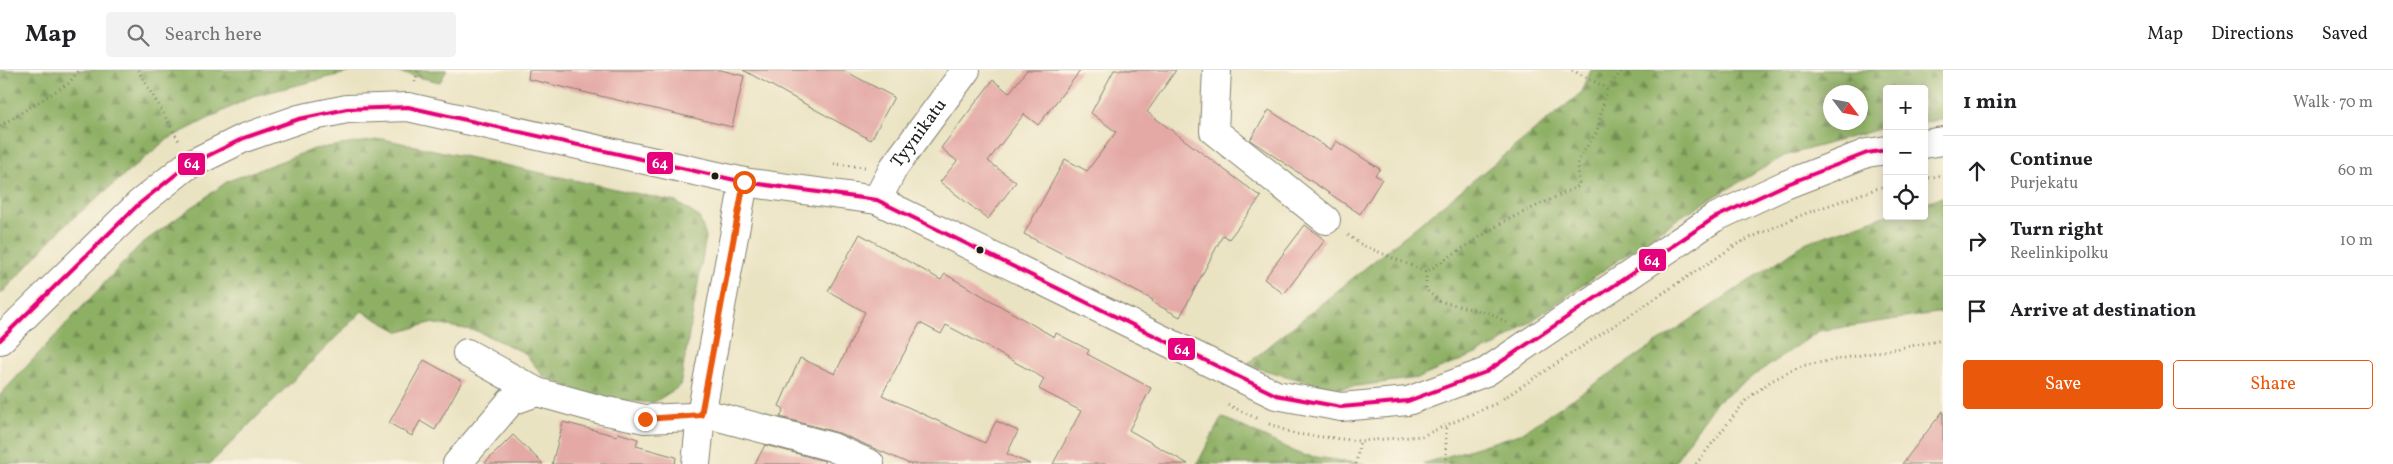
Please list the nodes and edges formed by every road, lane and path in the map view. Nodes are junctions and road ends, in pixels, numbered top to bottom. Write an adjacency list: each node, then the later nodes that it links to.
1 (79, 70): 10 (path)
2 (138, 70): 13 (path)
3 (418, 70): 8 (path)
4 (966, 70): 21 (street, Tyynikatu)
5 (1217, 70): 22 (street)
6 (1572, 70): 9 (path)
7 (1623, 70): 9 (path)
8 (414, 85)
9 (1607, 88): 23 (path)
10 (0, 126)
11 (1943, 141): 12 (street)
12 (1928, 143)
13 (183, 147)
14 (1883, 151): 25 (street)
15 (828, 164): 16 (path)
16 (871, 167)
17 (1943, 176): 18 (path)
18 (1928, 178)
19 (744, 182): 21 (street); 24 (street); 30 (street)
20 (1883, 186): 31 (path)
21 (877, 200): 25 (street)
22 (1326, 220): 23 (path)
23 (1426, 272): 25 (path)
24 (0, 340)
25 (1534, 340)
26 (1943, 340): 38 (path)
27 (467, 353): 28 (street)
28 (537, 392): 30 (street); 33 (street)
29 (1221, 401): 32 (path)
30 (701, 415): 34 (street); 35 (street)
31 (1446, 425): 32 (path); 37 (path)
32 (1360, 441): 36 (path)
33 (457, 464)
34 (696, 464)
35 (870, 464)
36 (1356, 464)
37 (1446, 464)
38 (1696, 464)

